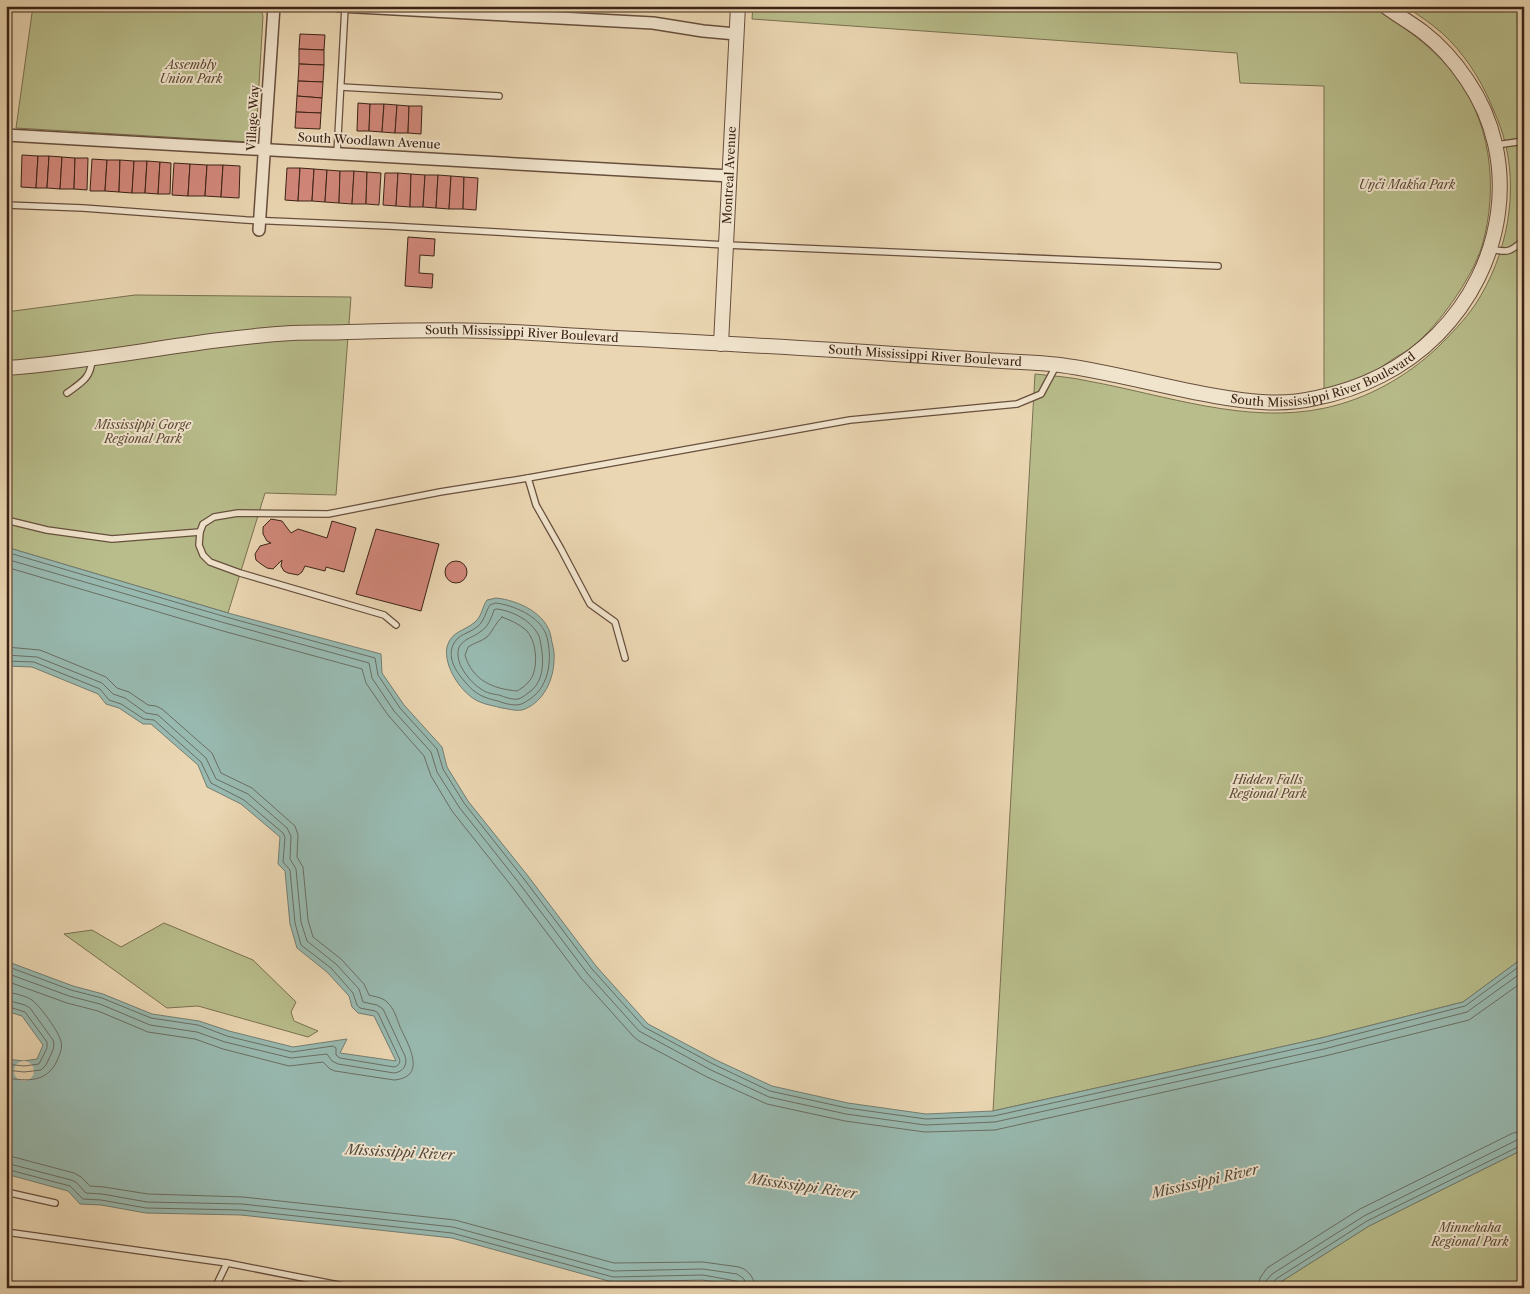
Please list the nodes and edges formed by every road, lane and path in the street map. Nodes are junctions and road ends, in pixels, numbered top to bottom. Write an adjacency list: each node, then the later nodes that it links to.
1 (274, 6): 12 (street, Village Way)
2 (339, 6): 5 (street)
3 (738, 6): 6 (street, Montreal Avenue)
4 (1385, 6): 11 (street, South Mississippi River Boulevard)
5 (345, 7): 6 (street); 7 (lane)
6 (736, 34): 14 (street, Montreal Avenue)
7 (341, 86): 8 (lane); 13 (lane)
8 (499, 96)
9 (6, 135): 12 (street, South Woodlawn Avenue)
10 (1524, 141): 11 (lane)
11 (1496, 145): 19 (street, South Mississippi River Boulevard)
12 (265, 149): 13 (street, South Woodlawn Avenue); 16 (street, Village Way)
13 (337, 154): 14 (street, South Woodlawn Avenue)
14 (730, 176): 18 (street, Montreal Avenue)
15 (6, 205): 16 (lane)
16 (260, 225): 18 (lane)
17 (1524, 240): 19 (lane)
18 (726, 245): 20 (lane); 21 (street, Montreal Avenue)
19 (1491, 249): 23 (street, South Mississippi River Boulevard)
20 (1218, 266)
21 (721, 344): 22 (street, South Mississippi River Boulevard); 23 (street, South Mississippi River Boulevard)
22 (92, 359): 24 (street, South Mississippi River Boulevard); 25 (lane)
23 (1056, 365): 26 (lane)
24 (6, 368)
25 (67, 393)
26 (528, 478): 28 (lane); 30 (lane)
27 (6, 520): 28 (lane)
28 (200, 532): 29 (lane)
29 (396, 625)
30 (625, 658)
31 (6, 1192): 32 (lane)
32 (55, 1203)
33 (6, 1232): 34 (lane)
34 (227, 1263): 35 (lane); 36 (lane)
35 (215, 1288)
36 (354, 1288)

